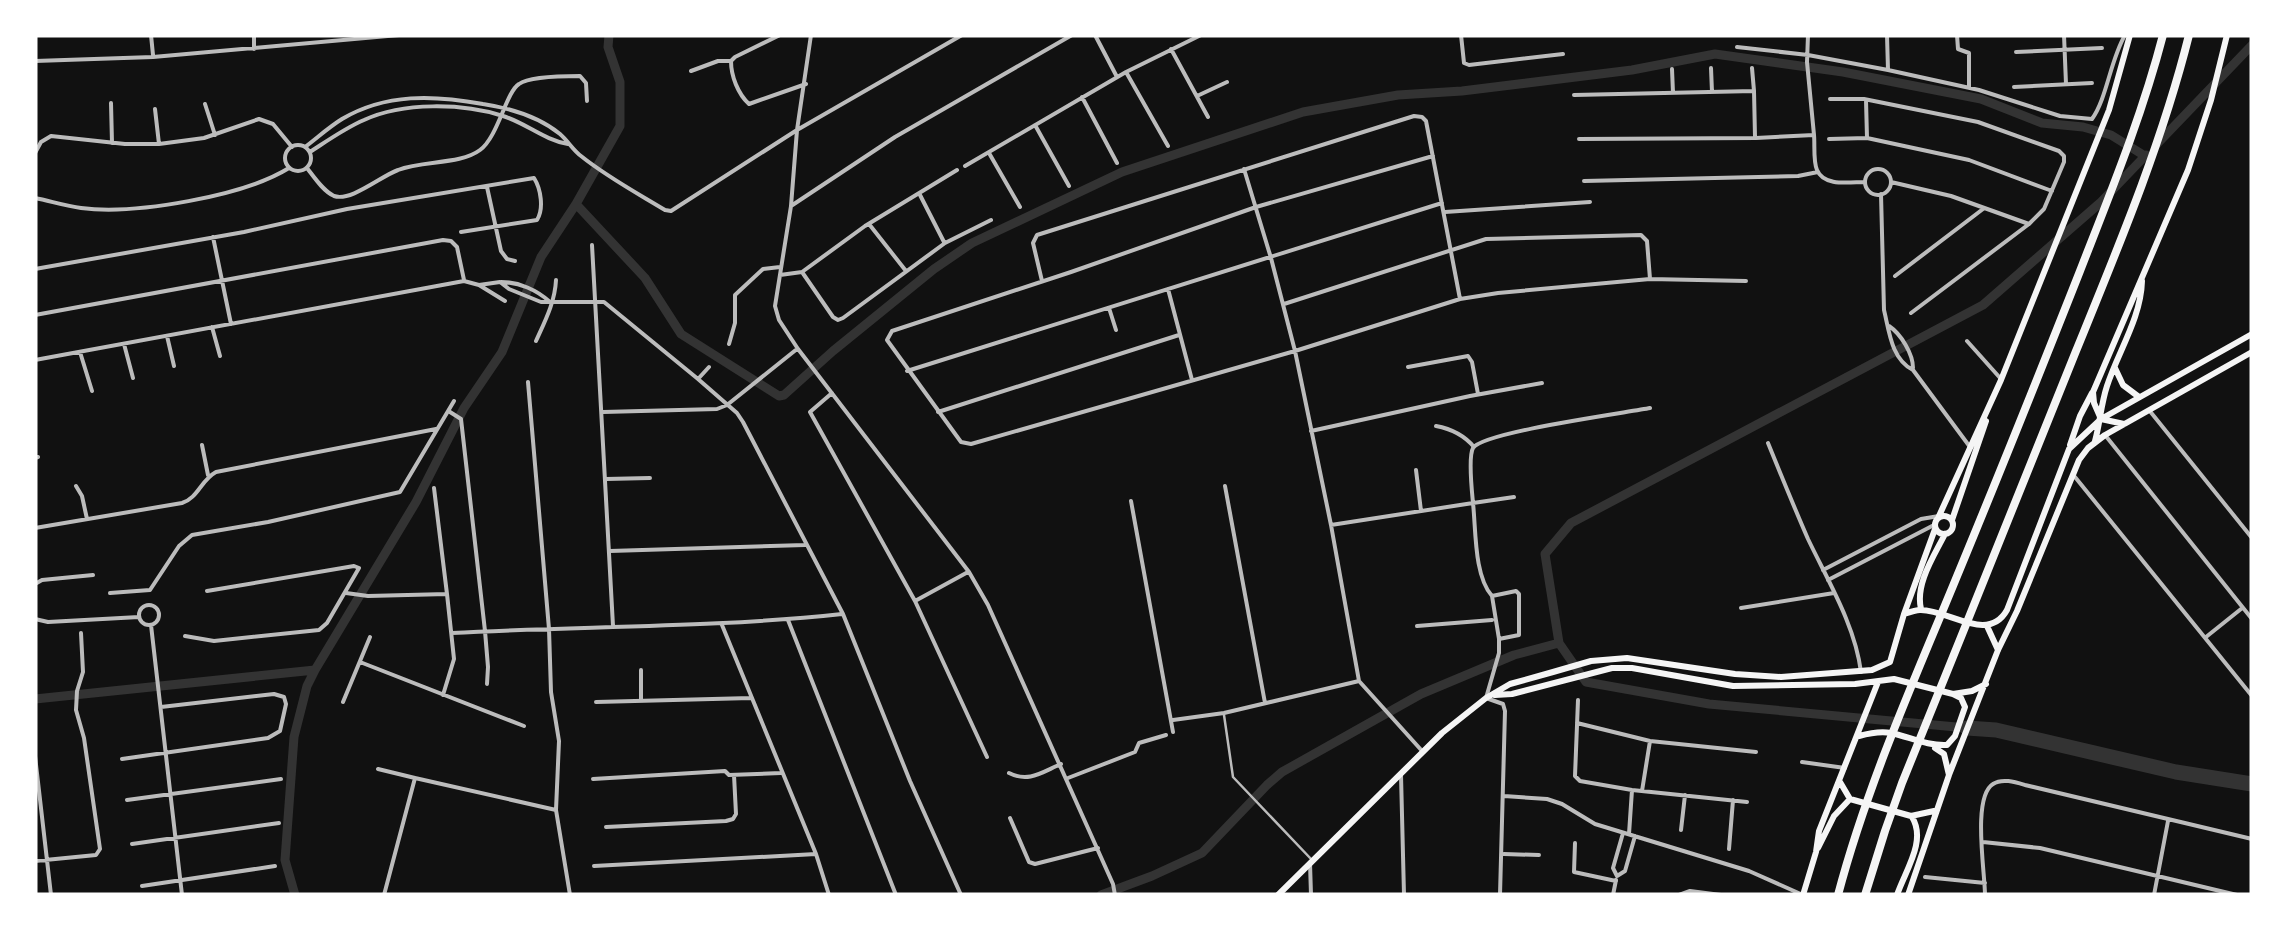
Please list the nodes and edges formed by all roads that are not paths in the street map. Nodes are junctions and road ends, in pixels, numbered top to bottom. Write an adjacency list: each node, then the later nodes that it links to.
1 (151, 35): 26 (street)
2 (254, 35): 21 (street)
3 (400, 35): 21 (street)
4 (780, 35): 29 (street)
5 (811, 35): 39 (street)
6 (962, 35): 63 (street)
7 (1072, 35): 97 (street)
8 (1095, 35): 36 (street)
9 (1201, 35): 22 (street)
10 (1460, 35): 25 (street)
11 (1808, 35): 27 (street)
12 (1887, 35): 34 (street)
13 (1957, 35): 42 (street)
14 (2064, 35): 23 (street)
15 (2128, 35): 42 (street); 163 (main road)
16 (2163, 35): 355 (highway)
17 (2189, 35): 356 (highway)
18 (2227, 35): 125 (main road)
19 (1738, 47): 27 (street)
20 (2102, 48): 23 (street)
21 (254, 49): 26 (street)
22 (1171, 49): 35 (street); 46 (street)
23 (2064, 50): 24 (street); 40 (street)
24 (2016, 52)
25 (1563, 54)
26 (153, 57): 28 (street)
27 (1808, 58): 34 (street); 65 (street)
28 (35, 61)
29 (731, 61): 32 (street); 39 (street)
30 (1711, 68): 44 (street)
31 (1752, 68): 43 (street)
32 (691, 70)
33 (1672, 70): 45 (street)
34 (1888, 70): 42 (street)
35 (1126, 72): 36 (street); 73 (street)
36 (1117, 77): 49 (street)
37 (1226, 82): 46 (street)
38 (2092, 82): 40 (street)
39 (806, 84): 63 (street)
40 (2066, 84): 41 (street)
41 (2014, 86)
42 (1969, 88)
43 (1754, 91): 44 (street); 66 (street)
44 (1712, 92): 45 (street)
45 (1673, 93): 47 (street)
46 (1196, 96): 61 (street)
47 (1574, 96)
48 (438, 97): 55 (street); 56 (street); 57 (street)
49 (1082, 97): 62 (street); 79 (street)
50 (1830, 99): 52 (street)
51 (587, 100): 57 (street)
52 (1866, 100): 67 (street); 91 (street)
53 (111, 102): 70 (street)
54 (205, 104): 64 (street)
55 (376, 105): 59 (street); 75 (street)
56 (437, 106): 59 (street); 60 (street)
57 (506, 108): 60 (street); 72 (street)
58 (155, 109): 71 (street)
59 (379, 114): 75 (street)
60 (502, 116): 72 (street); 82 (street)
61 (1208, 117)
62 (1035, 126): 77 (street); 90 (street)
63 (798, 130): 72 (street); 97 (street)
64 (215, 135): 71 (street); 74 (street)
65 (1814, 135): 66 (street); 85 (street)
66 (1756, 138): 68 (street)
67 (1867, 138): 69 (street); 91 (street)
68 (1579, 139)
69 (1830, 139)
70 (112, 143): 71 (street); 76 (street)
71 (159, 144)
72 (568, 144)
73 (1168, 146)
74 (292, 147): 75 (street); 81 (street)
75 (308, 150): 82 (street)
76 (35, 154)
77 (989, 154): 80 (street); 98 (street)
78 (1433, 156): 83 (street); 96 (street); 99 (street)
79 (1117, 163)
80 (965, 166)
81 (289, 168): 82 (street); 94 (street)
82 (307, 168)
83 (1244, 169): 99 (street); 123 (street)
84 (957, 170): 92 (street)
85 (1818, 172): 86 (street); 87 (street)
86 (1584, 180)
87 (1865, 182): 88 (street); 93 (street)
88 (1890, 182): 93 (street); 100 (street)
89 (487, 186): 105 (street); 105 (street); 107 (street)
90 (1068, 186)
91 (2052, 191): 104 (street)
92 (919, 193): 103 (street); 108 (street)
93 (1880, 194): 138 (street)
94 (35, 198)
95 (1590, 202): 101 (street)
96 (1443, 203): 101 (street); 111 (street)
97 (791, 206): 113 (street)
98 (1020, 207)
99 (1256, 207): 111 (street); 123 (street)
100 (1984, 208): 104 (street); 118 (street)
101 (1443, 212): 110 (street)
102 (990, 220): 108 (street)
103 (869, 224): 115 (street); 116 (street)
104 (2029, 224): 135 (street)
105 (494, 226): 106 (street); 112 (street)
106 (462, 232)
107 (213, 237): 114 (street); 120 (street)
108 (945, 243): 115 (street)
109 (592, 245): 132 (street)
110 (1450, 252): 119 (street); 129 (street); 133 (street)
111 (1271, 258): 128 (street); 133 (street)
112 (515, 260)
113 (781, 267): 117 (street); 147 (street)
114 (35, 269)
115 (906, 271): 116 (street)
116 (802, 272): 117 (street)
117 (780, 275): 148 (street)
118 (1895, 276)
119 (1650, 279): 124 (street); 129 (street)
120 (222, 280): 122 (street); 136 (street); 137 (street)
121 (556, 280): 131 (street)
122 (464, 281): 127 (street); 137 (street)
123 (1042, 281): 158 (street)
124 (1746, 281)
125 (2142, 281): 157 (main road); 167 (main road)
126 (500, 282): 127 (street); 131 (street); 131 (street)
127 (479, 286): 130 (street)
128 (1168, 289): 134 (street); 142 (street)
129 (1460, 300): 149 (street)
130 (504, 302)
131 (552, 302): 132 (street); 144 (street)
132 (597, 302): 161 (street); 176 (street)
133 (1282, 305): 149 (street)
134 (1109, 308): 140 (street); 158 (street)
135 (1912, 313)
136 (35, 315)
137 (232, 324): 139 (street)
138 (1889, 326): 159 (street); 159 (street)
139 (212, 327): 143 (street); 152 (street)
140 (1116, 330)
141 (2252, 334): 170 (main road)
142 (1179, 335): 162 (street); 177 (street)
143 (167, 336): 146 (street); 154 (street)
144 (536, 341)
145 (1968, 342): 163 (street)
146 (124, 344): 150 (street); 160 (street)
147 (729, 344)
148 (798, 349): 168 (street); 172 (street)
149 (1295, 351): 162 (street); 183 (street)
150 (80, 352): 153 (street); 166 (street)
151 (2252, 352): 174 (main road)
152 (220, 356)
153 (35, 360)
154 (174, 366)
155 (710, 367): 161 (street)
156 (1408, 367): 169 (street)
157 (2114, 367): 170 (main road); 179 (main road)
158 (907, 370): 177 (street)
159 (1912, 370): 188 (street)
160 (133, 378)
161 (698, 379): 172 (street)
162 (1192, 380): 177 (street)
163 (2002, 380): 178 (main road)
164 (528, 382): 240 (street)
165 (1542, 384): 169 (street)
166 (92, 391)
167 (2093, 392): 179 (main road); 190 (main road)
168 (832, 393): 214 (street); 224 (street)
169 (1478, 394): 183 (street)
170 (2139, 397): 179 (main road)
171 (454, 401): 175 (street)
172 (727, 405): 176 (street); 211 (street)
173 (1650, 408): 189 (street)
174 (2149, 410): 180 (main road); 210 (street)
175 (451, 412): 182 (street); 241 (street)
176 (603, 412): 195 (street)
177 (938, 412)
178 (1986, 415): 188 (main road); 205 (main road)
179 (2100, 419): 180 (main road); 185 (main road); 190 (main road)
180 (2125, 424): 184 (main road)
181 (1436, 426): 189 (street)
182 (436, 429): 193 (street); 219 (street)
183 (1311, 430): 206 (street)
184 (2106, 435): 185 (main road); 225 (street)
185 (2095, 442): 192 (main road)
186 (1768, 443): 213 (street)
187 (202, 446): 193 (street)
188 (1970, 447): 203 (main road)
189 (1474, 448): 201 (street)
190 (2069, 449): 239 (main road)
191 (1416, 470): 202 (street)
192 (2072, 473): 246 (street); 248 (main road)
193 (209, 476): 204 (street)
194 (650, 478): 195 (street)
195 (606, 479): 212 (street)
196 (76, 486): 204 (street)
197 (1225, 486): 267 (street)
198 (434, 488): 222 (street)
199 (1514, 497): 201 (street)
200 (1130, 501): 270 (street)
201 (1472, 504): 202 (street); 223 (street)
202 (1420, 511): 206 (street)
203 (1940, 516): 205 (main road); 207 (main road); 213 (street)
204 (87, 519): 208 (street)
205 (1952, 520): 209 (main road)
206 (1331, 525): 254 (street)
207 (1935, 527): 209 (main road); 216 (street); 229 (main road)
208 (35, 528)
209 (1946, 534): 227 (main road)
210 (2252, 538)
211 (805, 544): 212 (street); 228 (street)
212 (610, 551): 237 (street)
213 (1823, 570): 216 (street)
214 (969, 572): 224 (street); 286 (street)
215 (93, 575): 217 (street)
216 (1828, 580): 220 (street)
217 (35, 584)
218 (207, 591): 221 (street)
219 (110, 592)
220 (1834, 593): 226 (street); 252 (street)
221 (349, 594): 222 (street); 244 (street)
222 (446, 594): 243 (street)
223 (1492, 596): 234 (street); 247 (street)
224 (915, 601): 283 (street)
225 (2242, 607): 232 (street); 246 (street)
226 (1741, 608)
227 (1921, 609): 229 (main road); 239 (main road)
228 (844, 614): 233 (street); 345 (street)
229 (1904, 614): 250 (main road)
230 (138, 617): 231 (street); 236 (street); 236 (street)
231 (35, 619)
232 (2252, 619)
233 (788, 620): 235 (street); 344 (street)
234 (1495, 620): 238 (street); 247 (street)
235 (722, 624): 237 (street); 262 (street)
236 (150, 625): 268 (street)
237 (613, 626): 240 (street)
238 (1417, 626)
239 (1987, 626): 248 (main road)
240 (549, 629): 241 (street); 308 (street)
241 (485, 632): 243 (street); 256 (street)
242 (81, 633): 328 (street)
243 (452, 633): 258 (street)
244 (185, 636)
245 (370, 637): 249 (street)
246 (2206, 637): 261 (street)
247 (1500, 639): 260 (street)
248 (1998, 650): 257 (main road)
249 (360, 662): 258 (street); 265 (street)
250 (1890, 662): 252 (main road); 253 (main road)
251 (641, 670): 264 (street)
252 (1861, 672): 260 (main road)
253 (1894, 679): 255 (main road); 259 (main road)
254 (1359, 681): 267 (street); 280 (street)
255 (1878, 682): 260 (main road); 275 (main road)
256 (487, 684)
257 (1986, 684): 259 (main road); 276 (main road)
258 (444, 694): 272 (street)
259 (1953, 694): 276 (main road)
260 (1490, 696): 280 (main road); 303 (street)
261 (2252, 696)
262 (753, 698): 264 (street); 289 (street)
263 (1578, 700): 271 (street)
264 (640, 701): 266 (street)
265 (344, 702)
266 (596, 702)
267 (1266, 703): 269 (street)
268 (161, 707): 279 (street); 279 (street)
269 (1224, 713): 270 (street); 330 (lane)
270 (1171, 721): 273 (street)
271 (1578, 723): 277 (street); 299 (street)
272 (524, 726)
273 (1173, 732)
274 (1166, 735): 295 (street)
275 (1857, 736): 278 (main road); 287 (main road)
276 (1959, 738): 278 (main road); 293 (main road)
277 (1650, 741): 281 (street); 300 (street)
278 (1930, 744): 293 (main road)
279 (166, 752): 284 (street); 301 (street)
280 (1424, 752): 292 (main road)
281 (1756, 752)
282 (35, 756): 328 (street)
283 (987, 757)
284 (122, 759)
285 (1802, 762): 287 (street)
286 (1061, 764): 290 (street); 295 (street)
287 (1845, 768): 298 (main road)
288 (378, 769): 294 (street)
289 (783, 773): 291 (street); 325 (street)
290 (1010, 773)
291 (734, 775): 297 (street); 314 (street)
292 (1400, 775): 330 (main road); 349 (street)
293 (1949, 775): 309 (main road)
294 (415, 778): 308 (street); 341 (street)
295 (1068, 778): 322 (street)
296 (281, 779): 301 (street)
297 (593, 779)
298 (1840, 781): 306 (main road); 324 (main road)
299 (1632, 790): 300 (street); 316 (street)
300 (1642, 791): 302 (street)
301 (170, 794): 304 (street); 317 (street)
302 (1685, 795): 305 (street); 315 (street)
303 (1504, 796): 316 (street); 326 (street)
304 (127, 800)
305 (1733, 800): 307 (street); 323 (street)
306 (1850, 800): 310 (main road); 324 (main road)
307 (1747, 802)
308 (556, 810): 342 (street)
309 (1936, 810): 310 (main road); 358 (main road)
310 (1911, 816): 357 (main road)
311 (1010, 818): 322 (street)
312 (2169, 819): 318 (street); 319 (street); 333 (street)
313 (278, 824): 317 (street)
314 (606, 827)
315 (1680, 830)
316 (1629, 834): 335 (street); 335 (street); 354 (street)
317 (176, 838): 321 (street); 336 (street)
318 (2252, 839)
319 (1981, 842): 333 (street); 337 (street)
320 (1575, 843): 335 (street)
321 (132, 844)
322 (1098, 848): 346 (street)
323 (1729, 849)
324 (1816, 852): 354 (main road)
325 (816, 854): 332 (street); 343 (street)
326 (1502, 854): 327 (street); 350 (street)
327 (1539, 855)
328 (46, 860): 329 (street); 339 (street)
329 (35, 861)
330 (1312, 862): 347 (main road); 348 (street)
331 (275, 866): 336 (street)
332 (594, 866)
333 (2158, 876): 360 (street); 361 (street)
334 (1925, 877): 337 (street)
335 (1616, 878): 351 (street)
336 (180, 880): 338 (street); 340 (street)
337 (1985, 883): 359 (street)
338 (142, 886)
339 (51, 895)
340 (182, 895)
341 (384, 895)
342 (570, 895)
343 (829, 895)
344 (896, 895)
345 (961, 895)
346 (1115, 895)
347 (1278, 895)
348 (1311, 895)
349 (1404, 895)
350 (1500, 895)
351 (1613, 895)
352 (1678, 895): 353 (street)
353 (1721, 895)
354 (1803, 895)
355 (1838, 895)
356 (1865, 895)
357 (1896, 895)
358 (1908, 895)
359 (1985, 895)
360 (2154, 895)
361 (2237, 895)

